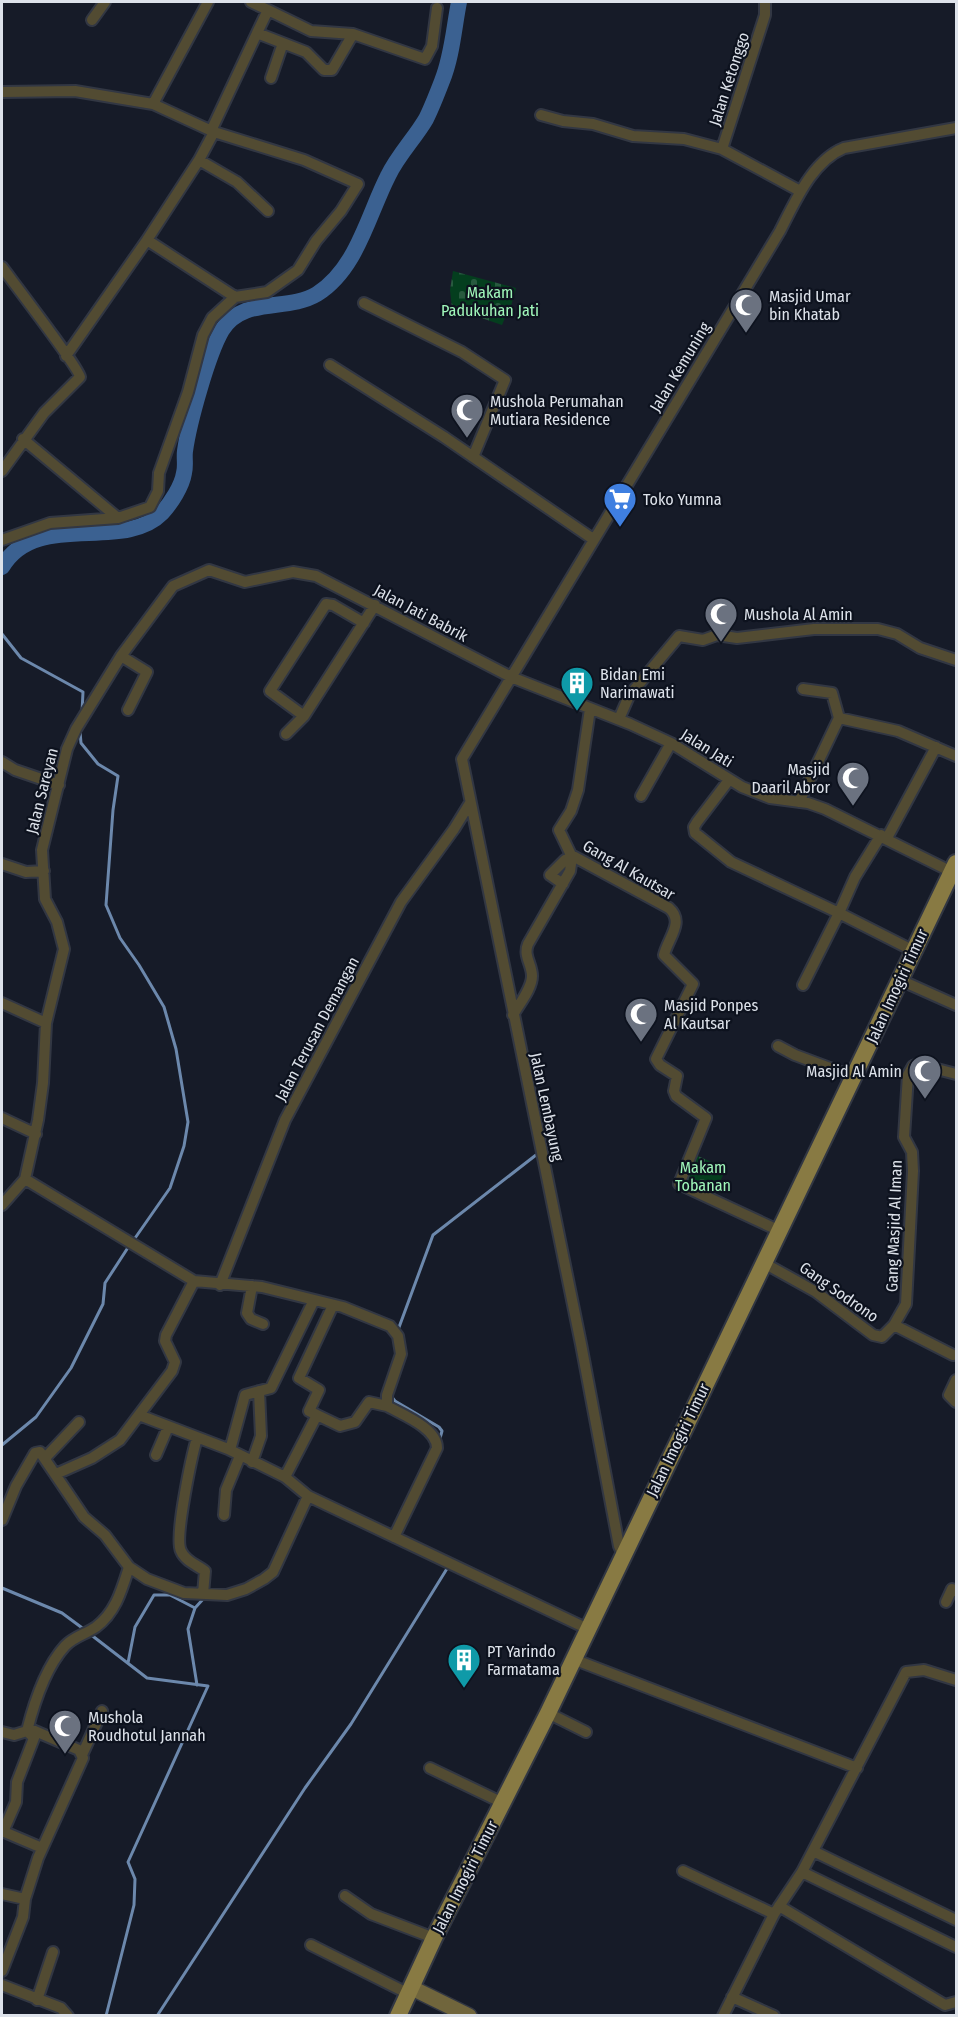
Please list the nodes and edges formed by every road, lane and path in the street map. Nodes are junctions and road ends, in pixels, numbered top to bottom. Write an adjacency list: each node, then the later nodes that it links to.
1 (105, 2): 6 (street)
2 (208, 2): 12 (street)
3 (764, 2): 16 (street, Jalan Ketonggo)
4 (260, 5): 7 (street); 8 (street)
5 (437, 8): 8 (street)
6 (92, 20)
7 (257, 33): 9 (street); 15 (street)
8 (354, 34): 9 (street)
9 (283, 44): 10 (street)
10 (271, 78)
11 (2, 92): 12 (street)
12 (153, 104): 15 (street)
13 (541, 115): 16 (street)
14 (957, 128): 18 (street, Jalan Kemuning)
15 (213, 131): 17 (street); 22 (street)
16 (722, 149): 18 (street, Jalan Ketonggo)
17 (199, 160): 19 (street); 20 (street)
18 (800, 191): 32 (street, Jalan Kemuning)
19 (268, 211)
20 (147, 240): 22 (street); 24 (street)
21 (2, 267): 24 (street)
22 (235, 297): 31 (street)
23 (364, 303): 29 (street)
24 (66, 356): 26 (street)
25 (330, 364): 29 (street)
26 (23, 439): 28 (street); 31 (street)
27 (2, 450): 28 (street)
28 (11, 457): 30 (street)
29 (473, 457): 32 (street)
30 (2, 471)
31 (118, 518): 33 (street)
32 (593, 539): 39 (street, Jalan Kemuning)
33 (2, 540)
34 (316, 576): 35 (street, Jalan Jati Babrik); 37 (street, Jalan Sareyan)
35 (375, 605): 36 (street); 39 (street, Jalan Jati Babrik)
36 (364, 623): 43 (street); 43 (street)
37 (121, 656): 42 (street); 52 (street, Jalan Sareyan)
38 (957, 660): 45 (street)
39 (511, 677): 41 (street, Jalan Jati); 55 (street, Jalan Lembayung)
40 (803, 689): 44 (street)
41 (590, 709): 45 (street, Jalan Jati); 76 (street, Gang Al Kautsar)
42 (128, 710)
43 (304, 716): 46 (street)
44 (839, 718): 48 (street); 54 (street)
45 (619, 719): 47 (street, Jalan Jati)
46 (286, 734)
47 (671, 743): 51 (street, Jalan Jati); 53 (street)
48 (936, 747): 49 (street); 56 (street)
49 (957, 756)
50 (2, 762): 52 (street)
51 (729, 780): 54 (street, Jalan Jati); 61 (street)
52 (59, 785): 59 (street, Jalan Sareyan)
53 (642, 796)
54 (799, 802): 56 (street, Jalan Jati)
55 (470, 803): 67 (street, Jalan Lembayung); 79 (street, Jalan Terusan Demangan)
56 (884, 837): 58 (street, Jalan Jati); 61 (street)
57 (2, 864): 59 (street)
58 (954, 868): 62 (main road, Jalan Imogiri Timur)
59 (45, 871): 68 (street, Jalan Sareyan)
60 (563, 884): 67 (street)
61 (838, 913): 62 (street); 64 (street)
62 (914, 951): 63 (main road, Jalan Imogiri Timur)
63 (900, 980): 66 (street); 71 (main road, Jalan Imogiri Timur)
64 (803, 985)
65 (2, 1003): 68 (street)
66 (957, 1005)
67 (513, 1015): 107 (street, Jalan Lembayung)
68 (46, 1023): 73 (street, Jalan Sareyan)
69 (778, 1046): 71 (street)
70 (957, 1074): 84 (street, Gang Masjid Al Iman)
71 (854, 1077): 76 (main road, Jalan Imogiri Timur)
72 (2, 1118): 73 (street)
73 (36, 1134): 74 (street, Jalan Sareyan)
74 (25, 1179): 75 (street, Jalan Sareyan); 78 (street)
75 (2, 1203)
76 (780, 1231): 77 (main road, Jalan Imogiri Timur)
77 (764, 1263): 84 (street, Gang Sodrono); 107 (main road, Jalan Imogiri Timur)
78 (194, 1281): 79 (street); 92 (street)
79 (220, 1285): 80 (street)
80 (252, 1286): 81 (street); 83 (street)
81 (314, 1299): 82 (street); 86 (street)
82 (333, 1305): 87 (street); 91 (street)
83 (263, 1324)
84 (894, 1324): 85 (street)
85 (953, 1355)
86 (281, 1370): 87 (street); 89 (street)
87 (298, 1378): 93 (street)
88 (957, 1380): 90 (street)
89 (260, 1391): 97 (street); 100 (street)
90 (957, 1402)
91 (387, 1406): 93 (street); 106 (street)
92 (139, 1415): 95 (street); 101 (street)
93 (317, 1415): 102 (street)
94 (79, 1422): 99 (street)
95 (168, 1427): 96 (street); 98 (street)
96 (197, 1438): 97 (street); 110 (street)
97 (235, 1453): 100 (street); 104 (street)
98 (156, 1455)
99 (46, 1457): 101 (street); 105 (street)
100 (252, 1462): 102 (street)
101 (56, 1474): 108 (street)
102 (285, 1477): 103 (street)
103 (308, 1496): 106 (street); 110 (street)
104 (224, 1515)
105 (2, 1520)
106 (394, 1537): 112 (street)
107 (623, 1554): 112 (main road, Jalan Imogiri Timur)
108 (129, 1567): 110 (street); 117 (street)
109 (955, 1587): 111 (street)
110 (203, 1594)
111 (946, 1602)
112 (588, 1629): 113 (main road, Jalan Imogiri Timur)
113 (573, 1659): 116 (main road, Jalan Imogiri Timur); 122 (street)
114 (957, 1680): 122 (street)
115 (102, 1711): 120 (street)
116 (548, 1713): 119 (street); 123 (main road, Jalan Imogiri Timur)
117 (27, 1729): 118 (street); 120 (street); 124 (street)
118 (2, 1732)
119 (586, 1732)
120 (82, 1755): 125 (street)
121 (430, 1768): 123 (street)
122 (857, 1768): 126 (street)
123 (503, 1803): 134 (main road, Jalan Imogiri Timur)
124 (2, 1831): 125 (street)
125 (42, 1848): 131 (street)
126 (813, 1851): 128 (street); 133 (street)
127 (683, 1871): 132 (street)
128 (802, 1872): 132 (street); 136 (street)
129 (2, 1894): 131 (street)
130 (345, 1896): 134 (street)
131 (25, 1899): 138 (street)
132 (777, 1910): 141 (street); 143 (street)
133 (957, 1920)
134 (434, 1938): 140 (main road, Jalan Imogiri Timur)
135 (311, 1945): 140 (street)
136 (957, 1947)
137 (53, 1952): 142 (street)
138 (2, 1971)
139 (2, 1985): 142 (street)
140 (410, 1991): 145 (main road, Jalan Imogiri Timur); 146 (street)
141 (732, 1997): 147 (street); 148 (street)
142 (37, 2000): 144 (street)
143 (952, 2008)
144 (68, 2016)
145 (398, 2016)
146 (469, 2016)
147 (723, 2016)
148 (774, 2016)

